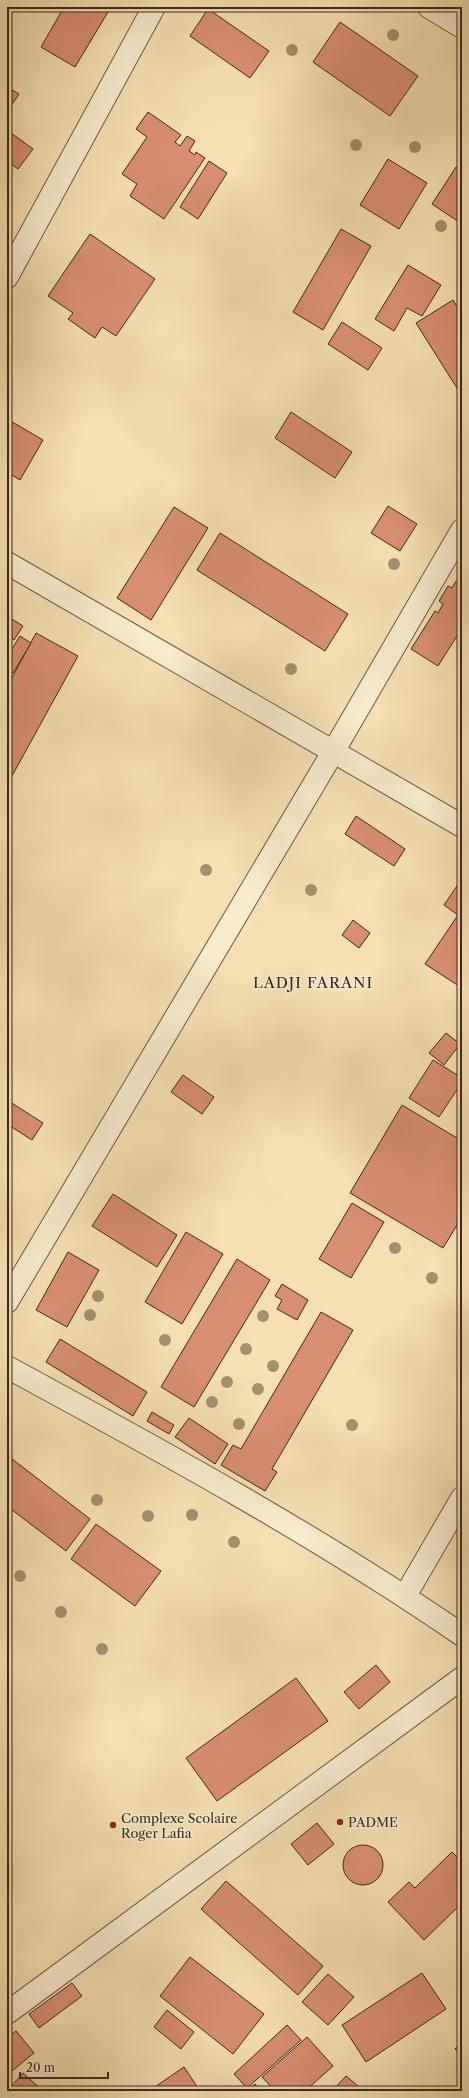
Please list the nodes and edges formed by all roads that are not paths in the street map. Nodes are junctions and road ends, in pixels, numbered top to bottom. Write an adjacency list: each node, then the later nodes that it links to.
1 (154, 7): 4 (street)
2 (429, 7): 3 (street)
3 (462, 27)
4 (7, 277)
5 (462, 530): 7 (street)
6 (7, 564): 7 (street)
7 (333, 752): 8 (street); 9 (street)
8 (462, 826)
9 (7, 1302)
10 (7, 1367): 12 (street)
11 (462, 1498): 12 (street)
12 (405, 1596): 13 (street)
13 (462, 1635)
14 (462, 1678): 15 (street)
15 (7, 2013)

